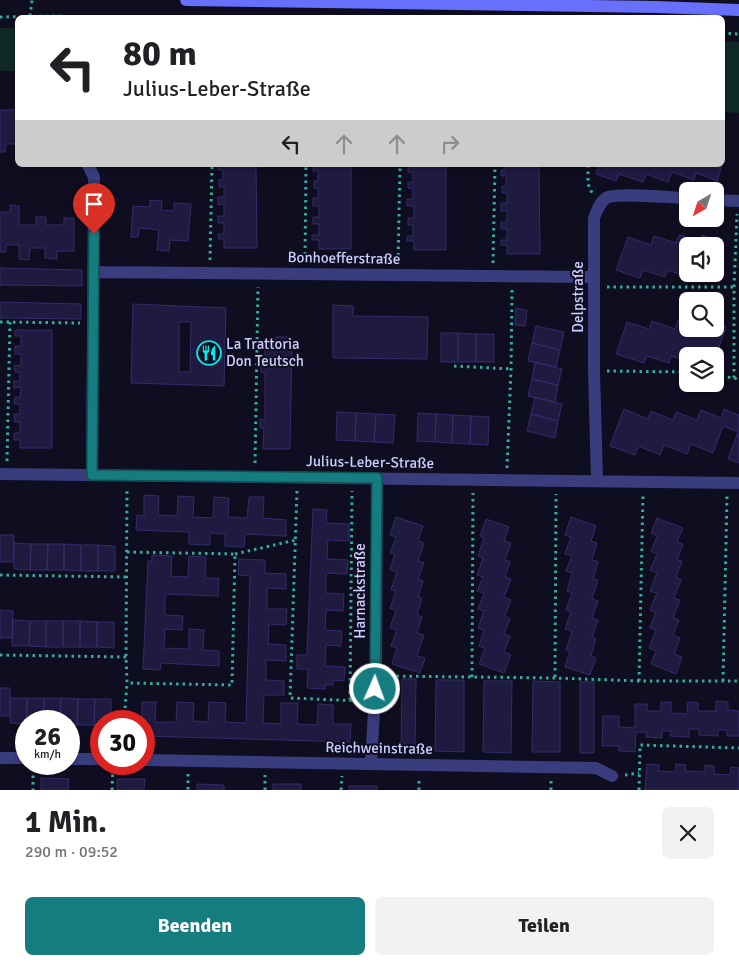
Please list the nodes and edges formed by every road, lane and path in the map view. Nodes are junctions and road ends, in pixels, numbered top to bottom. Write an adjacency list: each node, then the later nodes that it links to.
1 (32, 0): 4 (path)
2 (186, 0): 3 (main road)
3 (739, 10)
4 (30, 15)
5 (15, 16): 6 (path)
6 (0, 17)
7 (725, 33): 8 (path)
8 (739, 34)
9 (89, 167): 19 (street)
10 (212, 167): 20 (path)
11 (306, 167): 22 (path)
12 (400, 167): 23 (path)
13 (495, 167): 24 (path)
14 (588, 167): 18 (path)
15 (679, 198): 18 (street)
16 (724, 200): 17 (street)
17 (738, 201): 27 (path)
18 (598, 206): 26 (street, Delpstraße)
19 (94, 272): 20 (street, Bonhoefferstraße); 30 (street)
20 (210, 273): 21 (street, Bonhoefferstraße)
21 (258, 274): 22 (street, Bonhoefferstraße); 41 (path)
22 (305, 274): 23 (street, Bonhoefferstraße)
23 (398, 275): 24 (street, Bonhoefferstraße)
24 (493, 276): 25 (street, Bonhoefferstraße)
25 (512, 276): 26 (street, Bonhoefferstraße); 32 (path)
26 (594, 282): 27 (path); 33 (street, Delpstraße)
27 (734, 287): 36 (path)
28 (0, 322): 29 (path)
29 (10, 322): 30 (path); 38 (path)
30 (93, 324): 39 (street)
31 (454, 366): 32 (path)
32 (511, 369): 46 (path)
33 (594, 371): 34 (path); 48 (street, Delpstraße)
34 (679, 372)
35 (724, 376): 36 (path)
36 (734, 378): 37 (path)
37 (739, 379)
38 (3, 474): 39 (street, Julius-Leber-Straße)
39 (92, 475): 40 (street, Julius-Leber-Straße)
40 (128, 476): 41 (street, Julius-Leber-Straße); 52 (path)
41 (255, 477): 42 (street, Julius-Leber-Straße)
42 (297, 478): 43 (street, Julius-Leber-Straße); 51 (path)
43 (352, 478): 44 (street, Julius-Leber-Straße); 65 (path)
44 (377, 478): 45 (street, Julius-Leber-Straße); 58 (street, Harnackstraße)
45 (473, 480): 46 (street, Julius-Leber-Straße); 59 (path)
46 (506, 480): 47 (street, Julius-Leber-Straße)
47 (556, 481): 48 (street, Julius-Leber-Straße); 60 (path)
48 (597, 481): 49 (street, Julius-Leber-Straße)
49 (643, 482): 50 (street, Julius-Leber-Straße); 61 (path)
50 (733, 483): 62 (path)
51 (296, 540): 53 (path); 65 (path)
52 (127, 552): 53 (path); 55 (path)
53 (235, 554): 64 (path)
54 (0, 575): 55 (path)
55 (127, 577): 57 (path)
56 (0, 655): 57 (path)
57 (126, 657): 64 (path)
58 (376, 676): 59 (path); 66 (street, Harnackstraße)
59 (472, 677): 60 (path)
60 (555, 678): 61 (path)
61 (639, 681): 62 (path)
62 (723, 681): 63 (path)
63 (739, 681)
64 (127, 683): 67 (path)
65 (350, 700): 66 (path)
66 (374, 703): 72 (street, Harnackstraße)
67 (125, 710)
68 (739, 748): 78 (path)
69 (0, 758): 70 (street)
70 (15, 758)
71 (155, 760): 72 (street, Reichweinstraße)
72 (371, 764): 75 (street, Reichweinstraße)
73 (33, 775): 76 (path)
74 (113, 775): 77 (path)
75 (612, 776)
76 (33, 790)
77 (112, 790)
78 (638, 790)

